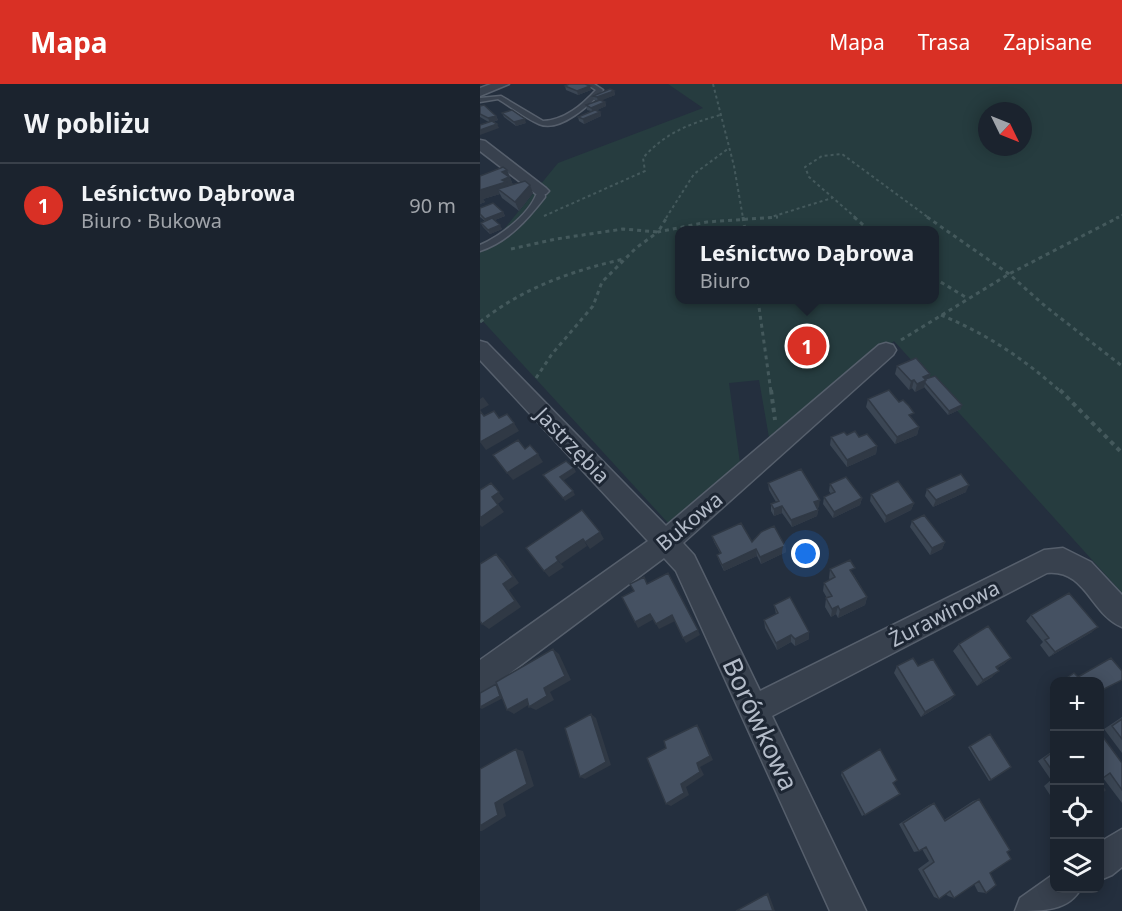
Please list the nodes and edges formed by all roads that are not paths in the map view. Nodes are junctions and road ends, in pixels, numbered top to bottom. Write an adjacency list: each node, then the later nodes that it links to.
1 (503, 84): 3 (street)
2 (589, 84): 4 (lane)
3 (480, 92)
4 (480, 100)
5 (480, 144): 6 (street)
6 (541, 191): 7 (lane)
7 (480, 248)
8 (480, 348): 10 (street, Jastrzębia)
9 (886, 350): 10 (street, Bukowa)
10 (665, 543): 12 (street, Bukowa); 13 (street, Borówkowa)
11 (1122, 614): 13 (street, Żurawinowa)
12 (480, 678)
13 (754, 710): 17 (street, Borówkowa)
14 (1122, 846): 15 (street)
15 (1104, 860)
16 (1057, 893): 18 (street)
17 (848, 911)
18 (1033, 911)

